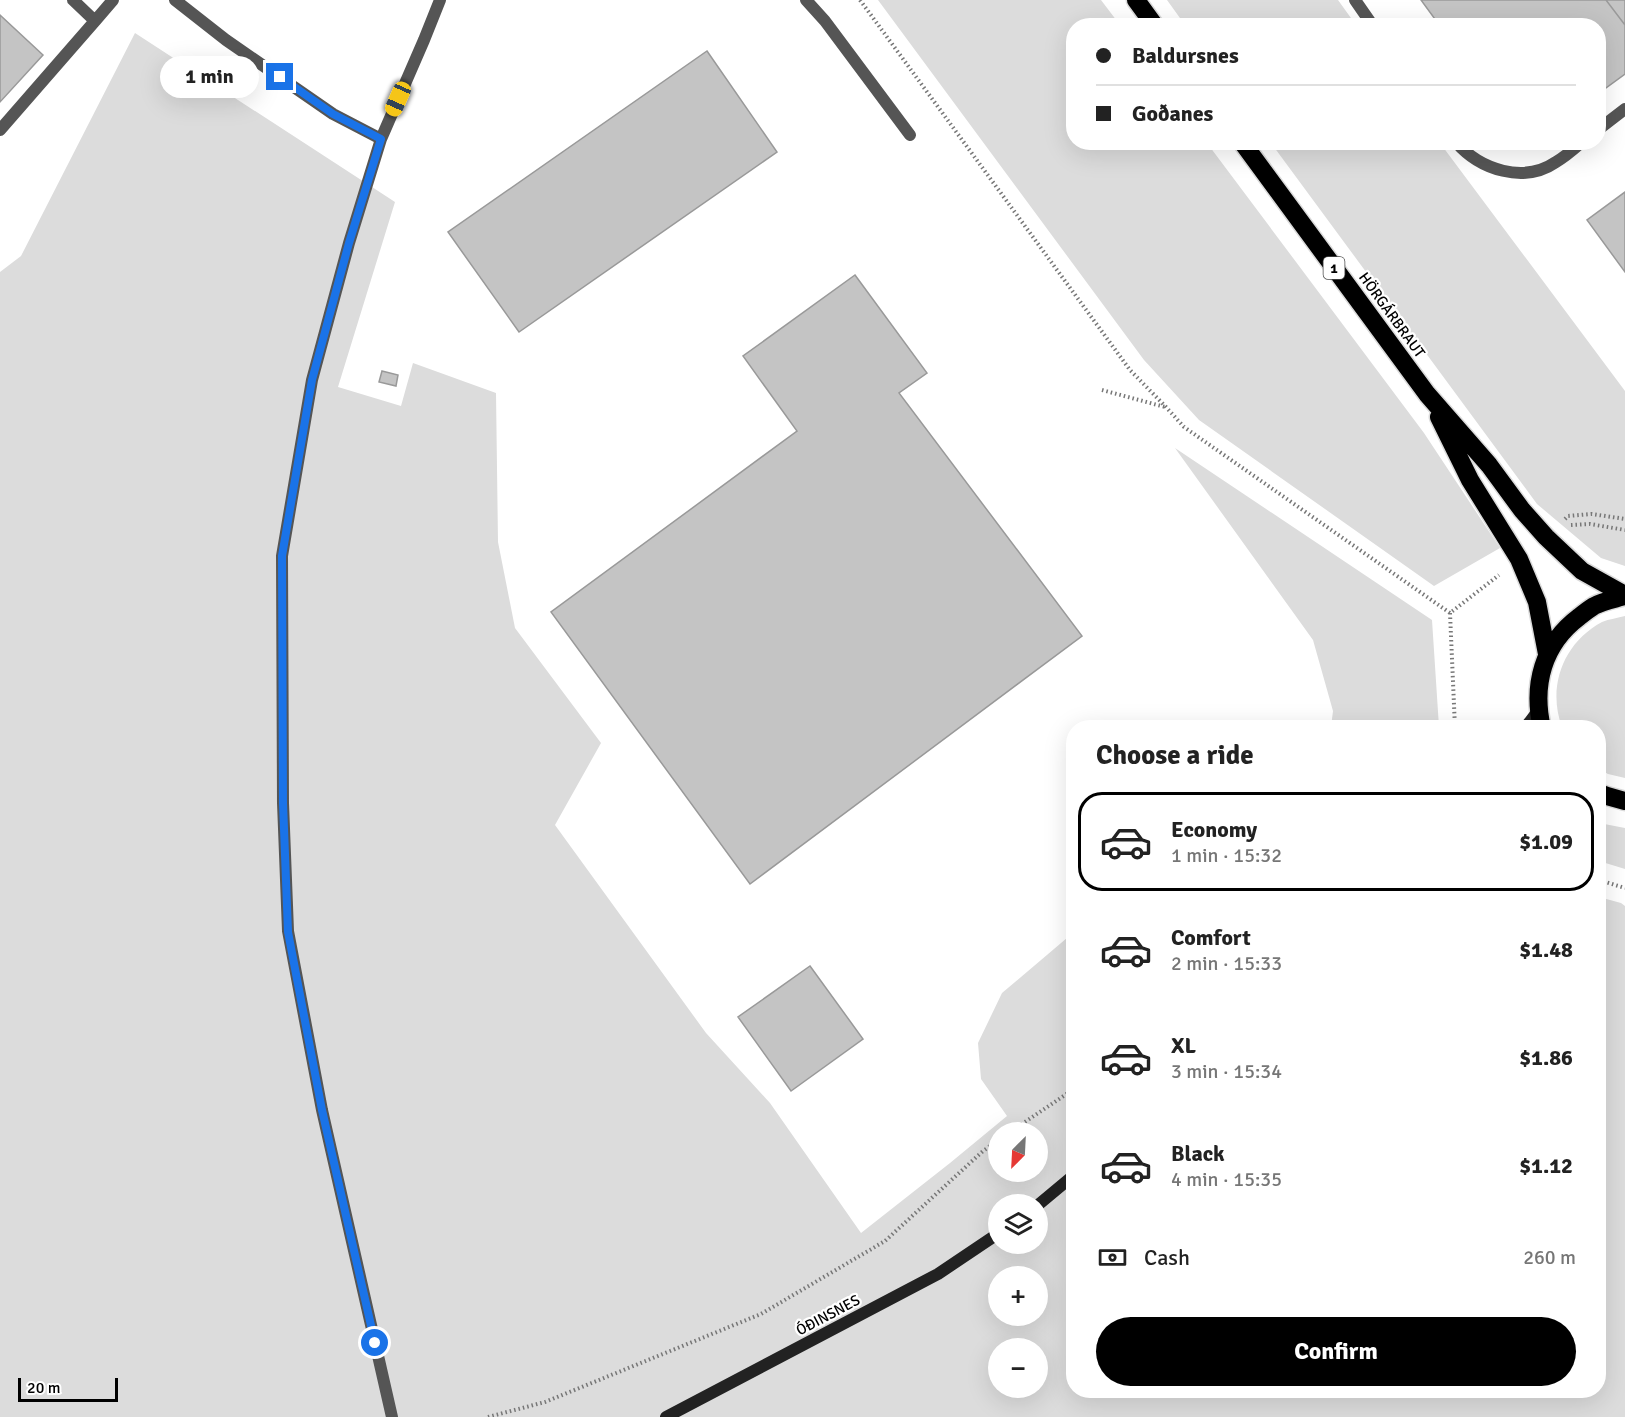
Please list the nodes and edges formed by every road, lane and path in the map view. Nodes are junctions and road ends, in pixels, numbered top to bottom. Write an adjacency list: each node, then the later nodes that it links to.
1 (73, 0): 11 (street)
2 (113, 0): 11 (street)
3 (175, 0): 16 (street)
4 (440, 0): 16 (street)
5 (806, 0): 15 (street)
6 (860, 0): 22 (path)
7 (1136, 0): 9 (highway)
8 (1354, 0): 10 (street)
9 (1149, 18)
10 (1367, 18)
11 (95, 21): 14 (street)
12 (1625, 109): 13 (street)
13 (1606, 124)
14 (0, 130)
15 (910, 135)
16 (381, 139): 41 (street)
17 (1248, 150): 21 (highway, HÖRGÁRBRAUT / 1)
18 (1462, 150): 19 (street)
19 (1572, 150)
20 (1102, 390): 22 (path)
21 (1427, 394): 26 (highway, HÖRGÁRBRAUT / 1); 28 (highway, HÖRGÁRBRAUT / 1)
22 (1166, 407): 27 (path)
23 (1625, 519): 24 (path)
24 (1625, 530)
25 (1500, 574): 27 (path)
26 (1625, 596): 28 (highway, 1)
27 (1450, 613): 30 (path)
28 (1547, 654): 29 (highway, 1)
29 (1540, 719)
30 (1455, 720)
31 (1606, 796): 32 (highway)
32 (1625, 801)
33 (1606, 882): 34 (path)
34 (1625, 888)
35 (1066, 1094): 36 (path)
36 (1025, 1122)
37 (988, 1148): 42 (path)
38 (1066, 1182): 39 (street)
39 (1048, 1197)
40 (988, 1240): 43 (street, ÓÐINSNES)
41 (392, 1417)
42 (488, 1417)
43 (666, 1417)

